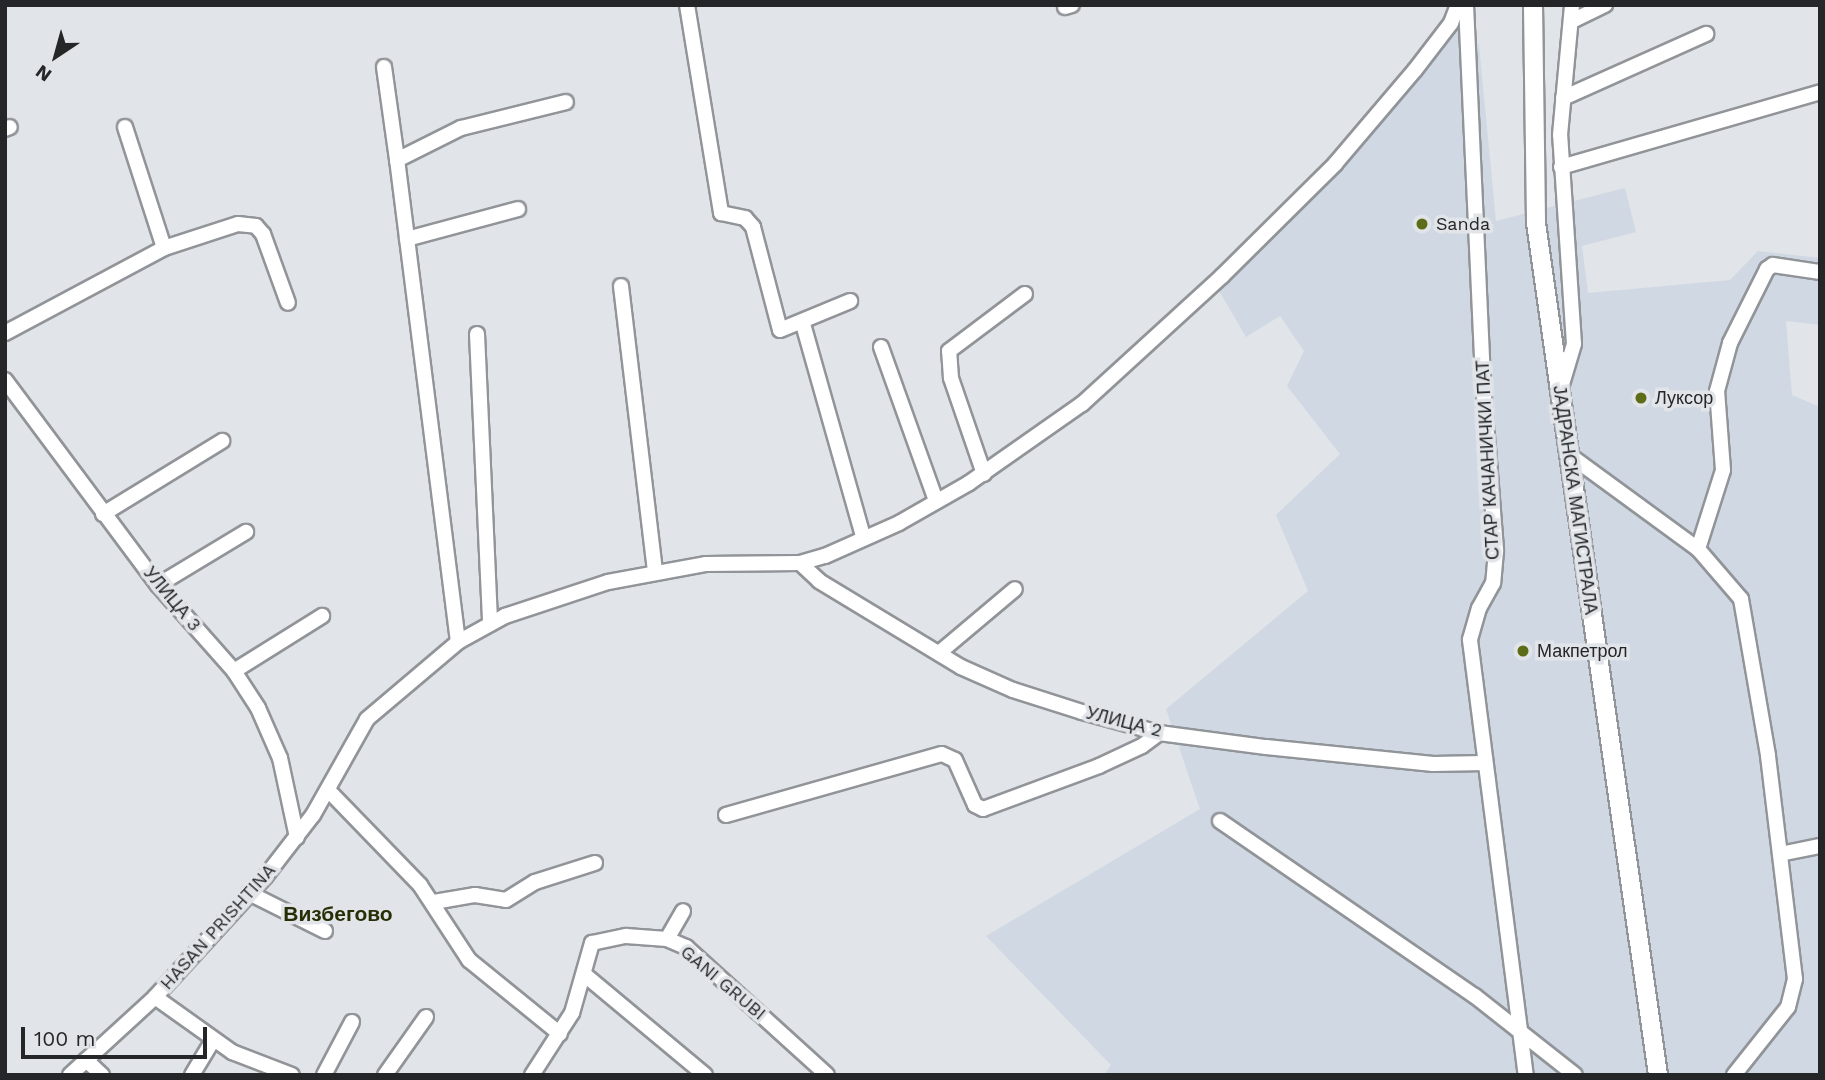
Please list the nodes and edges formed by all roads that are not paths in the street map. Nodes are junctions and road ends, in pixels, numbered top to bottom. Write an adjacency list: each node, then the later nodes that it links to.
1 (687, 5): 24 (street)
2 (1458, 5): 32 (street)
3 (1466, 5): 48 (street, СТАР КАЧАНИЧКИ ПАТ)
4 (1533, 5): 29 (street, ЈАДРАНСКА МАГИСТРАЛА)
5 (1572, 5): 7 (street)
6 (1605, 5): 7 (street)
7 (1572, 21): 11 (street)
8 (1706, 34): 11 (street)
9 (384, 67): 14 (street)
10 (1820, 92): 15 (street)
11 (1563, 98): 15 (street)
12 (566, 102): 14 (street)
13 (125, 127): 18 (street)
14 (397, 160): 17 (street)
15 (1561, 167): 29 (street)
16 (518, 209): 17 (street)
17 (407, 239): 44 (street)
18 (164, 248): 23 (street); 25 (street)
19 (1820, 272): 37 (street)
20 (621, 286): 39 (street)
21 (1025, 294): 32 (street)
22 (850, 301): 24 (street)
23 (288, 303)
24 (803, 324): 36 (street)
25 (5, 333)
26 (477, 334): 43 (street)
27 (881, 347): 33 (street)
28 (5, 380): 34 (street, УЛИЦА 3)
29 (1560, 392): 31 (street, ЈАДРАНСКА МАГИСТРАЛА)
30 (222, 441): 34 (street)
31 (1568, 454): 37 (street); 80 (street, ЈАДРАНСКА МАГИСТРАЛА)
32 (984, 474): 33 (street)
33 (936, 501): 36 (street)
34 (103, 514): 40 (street, УЛИЦА 3)
35 (246, 532): 40 (street)
36 (864, 539): 38 (street)
37 (1698, 549): 54 (street)
38 (800, 563): 39 (street, HASAN PRISHTINA); 45 (street, УЛИЦА 2)
39 (655, 572): 43 (street, HASAN PRISHTINA)
40 (158, 585): 46 (street, УЛИЦА 3)
41 (1015, 589): 45 (street)
42 (322, 616): 46 (street)
43 (490, 624): 44 (street, HASAN PRISHTINA)
44 (458, 642): 49 (street, HASAN PRISHTINA)
45 (939, 653): 47 (street, УЛИЦА 2)
46 (234, 671): 52 (street, УЛИЦА 3)
47 (1159, 733): 48 (street, УЛИЦА 2); 50 (street)
48 (1485, 763): 65 (street, СТАР КАЧАНИЧКИ ПАТ)
49 (329, 791): 52 (street, HASAN PRISHTINA); 57 (street)
50 (726, 815)
51 (1220, 821): 65 (street)
52 (297, 837): 56 (street, HASAN PRISHTINA)
53 (1820, 846): 54 (street)
54 (1780, 854): 81 (street)
55 (595, 863): 57 (street)
56 (249, 893): 59 (street); 62 (street, HASAN PRISHTINA)
57 (434, 902): 66 (street)
58 (683, 911): 60 (street)
59 (325, 931)
60 (667, 939): 61 (street, GANI GRUBI); 77 (street, GANI GRUBI)
61 (584, 975): 66 (street, GANI GRUBI); 76 (street)
62 (155, 997): 67 (street); 68 (street, HASAN PRISHTINA)
63 (426, 1017): 74 (street)
64 (352, 1022): 73 (street)
65 (1523, 1032): 78 (street, СТАР КАЧАНИЧКИ ПАТ); 79 (street)
66 (560, 1034): 75 (street, GANI GRUBI)
67 (213, 1040): 71 (street); 72 (street)
68 (86, 1060): 69 (street, HASAN PRISHTINA); 70 (street)
69 (70, 1075)
70 (102, 1075)
71 (192, 1075)
72 (292, 1075)
73 (324, 1075)
74 (385, 1075)
75 (532, 1075)
76 (705, 1075)
77 (827, 1075)
78 (1526, 1075)
79 (1575, 1075)
80 (1658, 1075)
81 (1734, 1075)

